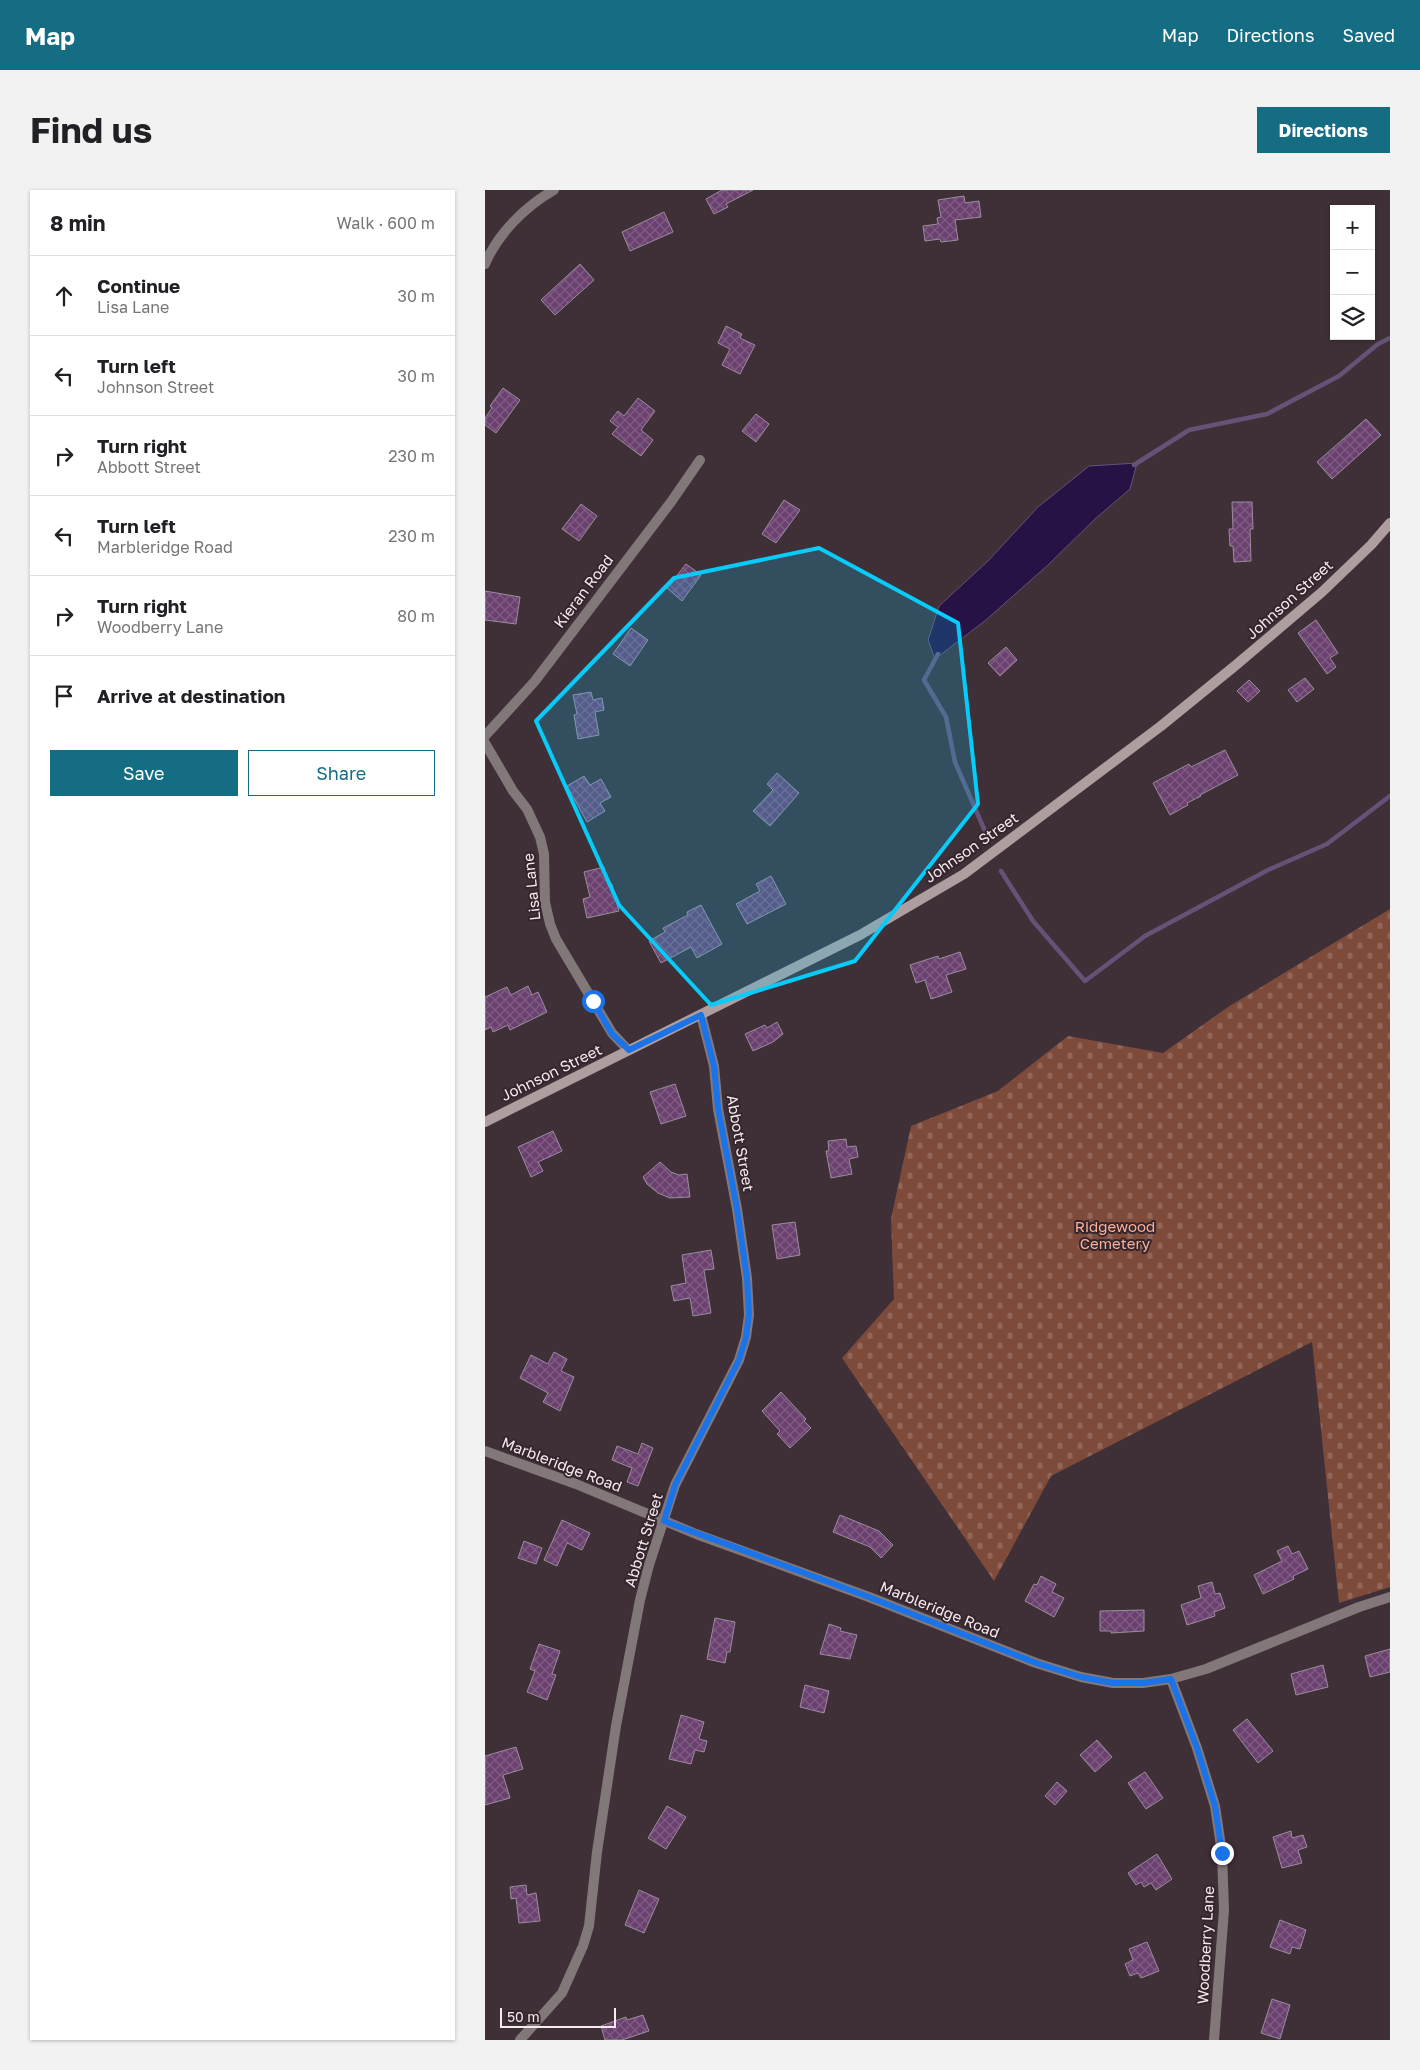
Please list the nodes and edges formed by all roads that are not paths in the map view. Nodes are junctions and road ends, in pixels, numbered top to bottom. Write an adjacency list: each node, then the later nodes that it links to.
1 (555, 190): 2 (street)
2 (485, 264)
3 (700, 460): 5 (street, Kieran Road)
4 (1390, 523): 7 (street, Johnson Street)
5 (485, 736)
6 (485, 743): 8 (street, Lisa Lane)
7 (701, 1015): 8 (street, Johnson Street); 11 (street, Abbott Street)
8 (629, 1050): 9 (street, Johnson Street)
9 (485, 1122)
10 (485, 1451): 11 (street, Marbleridge Road)
11 (664, 1521): 13 (street, Marbleridge Road); 14 (street, Abbott Street)
12 (1390, 1597): 13 (street, Marbleridge Road)
13 (1171, 1679): 15 (street, Woodberry Lane)
14 (520, 2040)
15 (1214, 2040)

